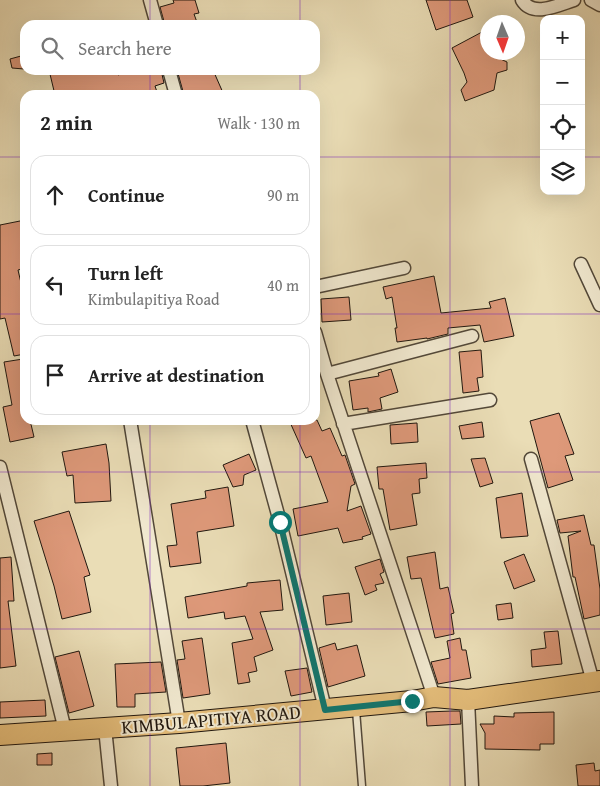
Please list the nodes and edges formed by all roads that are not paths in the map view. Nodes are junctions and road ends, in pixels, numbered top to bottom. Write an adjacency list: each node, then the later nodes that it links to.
1 (150, 0): 6 (street)
2 (522, 0): 3 (street)
3 (574, 0)
4 (591, 0): 5 (street)
5 (600, 6)
6 (156, 20)
7 (170, 75): 8 (street)
8 (175, 90)
9 (582, 264): 12 (street)
10 (404, 268): 11 (street)
11 (320, 286)
12 (600, 305)
13 (472, 336): 15 (street)
14 (320, 350): 15 (street)
15 (327, 374): 17 (street)
16 (490, 400): 17 (street)
17 (344, 424): 23 (street)
18 (131, 425): 27 (street)
19 (253, 425): 26 (street)
20 (531, 459): 22 (street)
21 (0, 466): 29 (street)
22 (596, 682): 24 (main road, KIMBULAPITIYA ROAD)
23 (434, 697): 24 (main road, KIMBULAPITIYA ROAD); 25 (main road, KIMBULAPITIYA ROAD)
24 (468, 700): 33 (street)
25 (355, 706): 26 (main road, KIMBULAPITIYA ROAD); 32 (lane)
26 (325, 710): 27 (main road, KIMBULAPITIYA ROAD)
27 (179, 723): 28 (main road, KIMBULAPITIYA ROAD)
28 (105, 728): 29 (main road, KIMBULAPITIYA ROAD); 31 (street)
29 (65, 730): 30 (main road, KIMBULAPITIYA ROAD)
30 (0, 735)
31 (111, 786)
32 (362, 786)
33 (472, 786)

